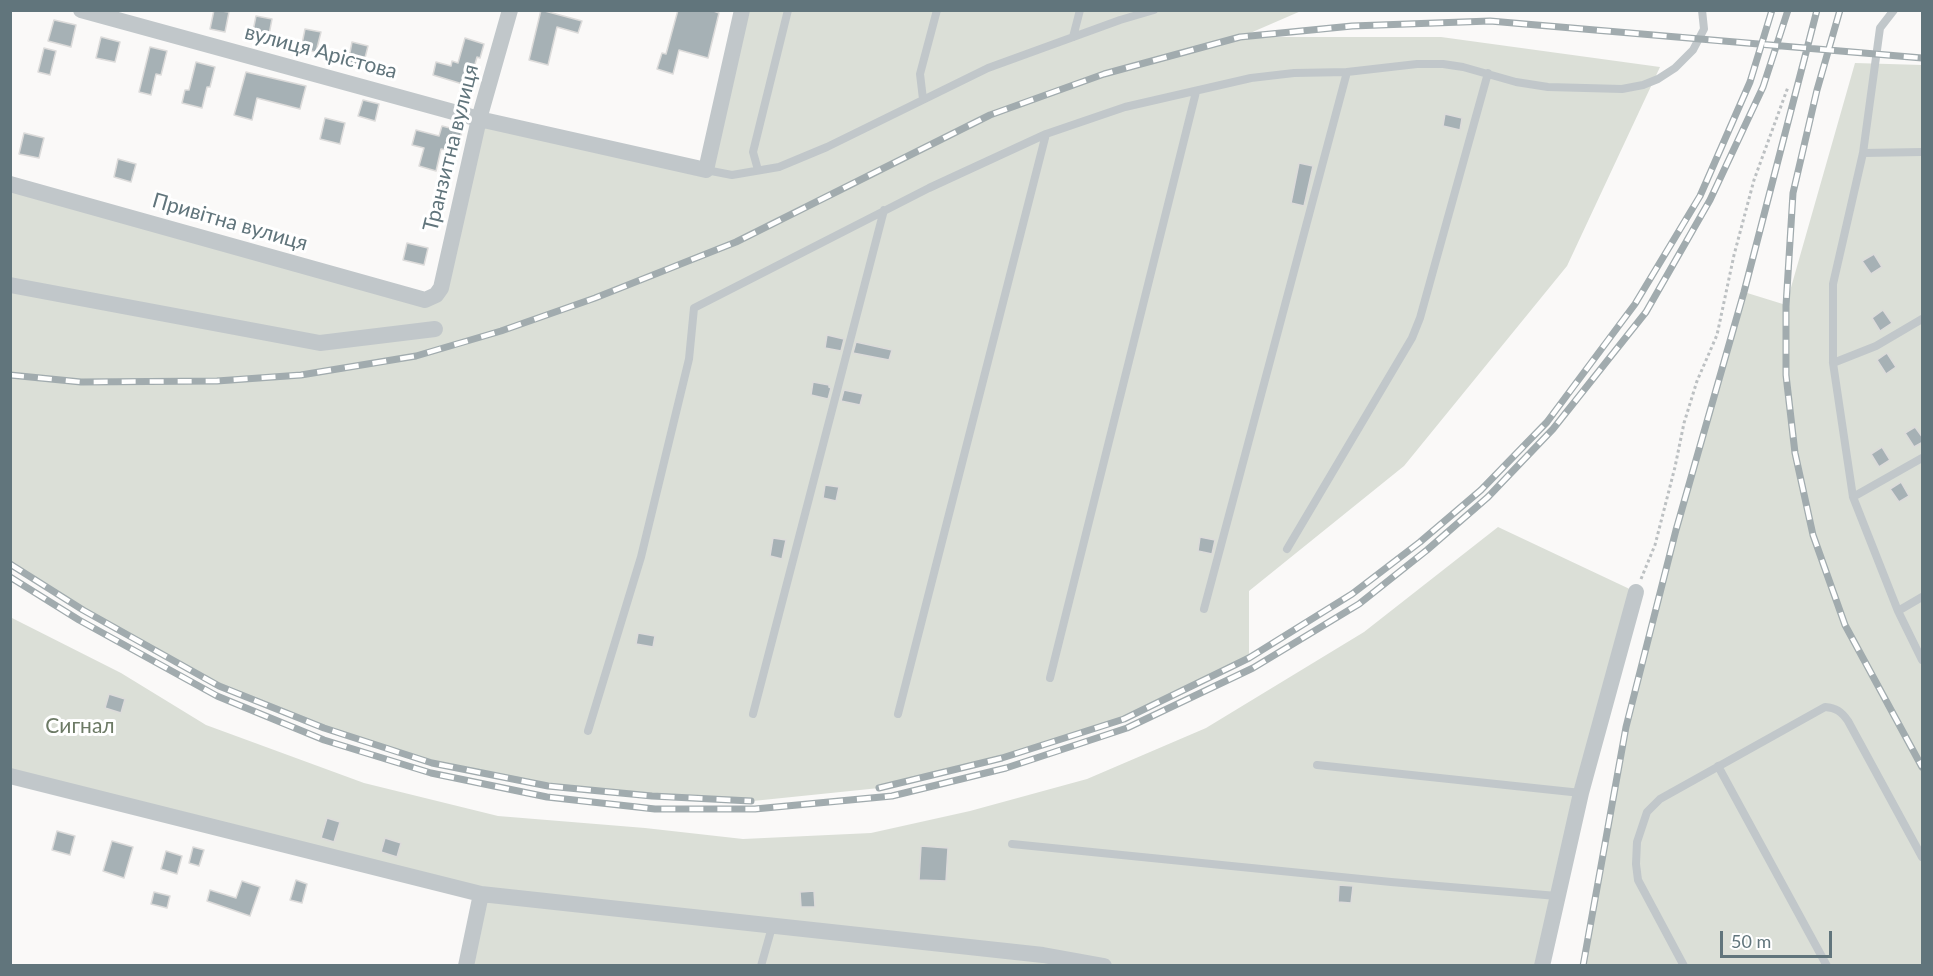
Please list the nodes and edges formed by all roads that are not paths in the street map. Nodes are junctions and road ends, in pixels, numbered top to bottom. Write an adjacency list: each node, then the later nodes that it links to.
1 (81, 10): 15 (street, вулиця Арістова)
2 (510, 10): 15 (street, Транзитна вулиця)
3 (742, 10): 19 (street)
4 (788, 10): 20 (lane)
5 (937, 10): 14 (lane)
6 (1080, 10): 10 (lane)
7 (1154, 10): 10 (lane)
8 (1701, 10): 12 (lane)
9 (1894, 10): 18 (lane)
10 (1073, 37): 14 (lane)
11 (1347, 72): 12 (lane); 13 (lane); 33 (lane)
12 (1488, 73): 30 (lane)
13 (1196, 92): 16 (lane); 36 (lane)
14 (923, 99): 20 (lane)
15 (479, 119): 19 (street, вулиця Арістова); 24 (street, Транзитна вулиця)
16 (1046, 134): 22 (lane); 38 (lane)
17 (1923, 152): 18 (lane)
18 (1863, 153): 27 (lane)
19 (706, 170): 20 (lane)
20 (758, 170)
21 (10, 184): 24 (street, Привітна вулиця)
22 (884, 210): 37 (lane); 39 (lane)
23 (10, 285): 26 (street)
24 (436, 295)
25 (1923, 319): 27 (lane)
26 (435, 329)
27 (1833, 363): 29 (lane)
28 (1923, 458): 29 (lane)
29 (1853, 498): 34 (lane)
30 (1287, 549)
31 (1636, 592): 43 (street)
32 (1923, 597): 34 (lane)
33 (1204, 609)
34 (1898, 611): 35 (lane)
35 (1923, 660)
36 (1050, 678)
37 (753, 714)
38 (898, 714)
39 (588, 731)
40 (1317, 765): 43 (lane)
41 (1718, 766): 45 (lane); 54 (lane); 55 (lane)
42 (10, 776): 46 (street)
43 (1581, 793): 47 (street)
44 (1012, 844): 47 (lane)
45 (1923, 857)
46 (481, 894): 48 (street); 50 (street)
47 (1557, 896): 53 (street)
48 (772, 927): 49 (street); 51 (lane)
49 (1043, 960): 52 (street)
50 (466, 966)
51 (761, 966)
52 (1104, 966)
53 (1542, 966)
54 (1684, 966)
55 (1827, 966)

